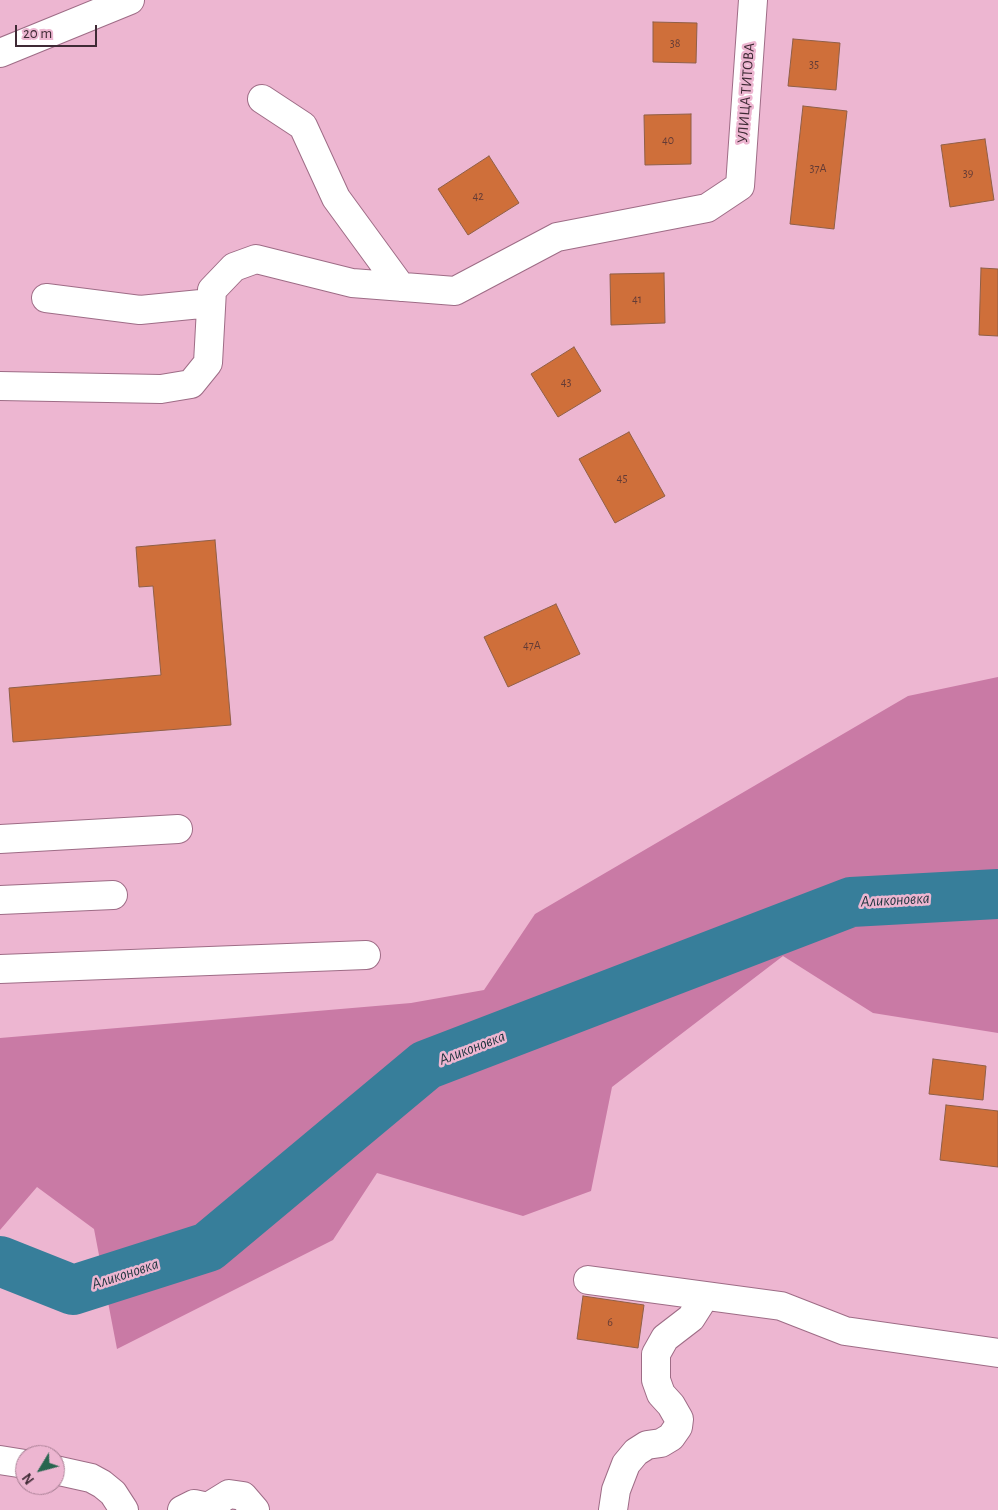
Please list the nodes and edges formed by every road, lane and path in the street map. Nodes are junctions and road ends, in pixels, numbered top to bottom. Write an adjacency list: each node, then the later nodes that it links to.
1 (130, 0): 3 (street)
2 (753, 0): 5 (street, УЛИЦА ТИТОВА)
3 (0, 52)
4 (262, 98): 5 (street)
5 (401, 287): 7 (street)
6 (46, 298): 7 (street)
7 (211, 303): 8 (street)
8 (0, 386)
9 (178, 829): 10 (street)
10 (0, 840)
11 (113, 895): 12 (street)
12 (0, 900)
13 (366, 955): 14 (street)
14 (0, 969)
15 (588, 1280): 16 (street)
16 (705, 1296): 17 (street); 24 (street)
17 (998, 1353)
18 (0, 1460): 19 (street)
19 (15, 1462)
20 (65, 1472): 21 (street)
21 (124, 1510)
22 (182, 1510): 23 (street)
23 (255, 1510)
24 (613, 1510)

